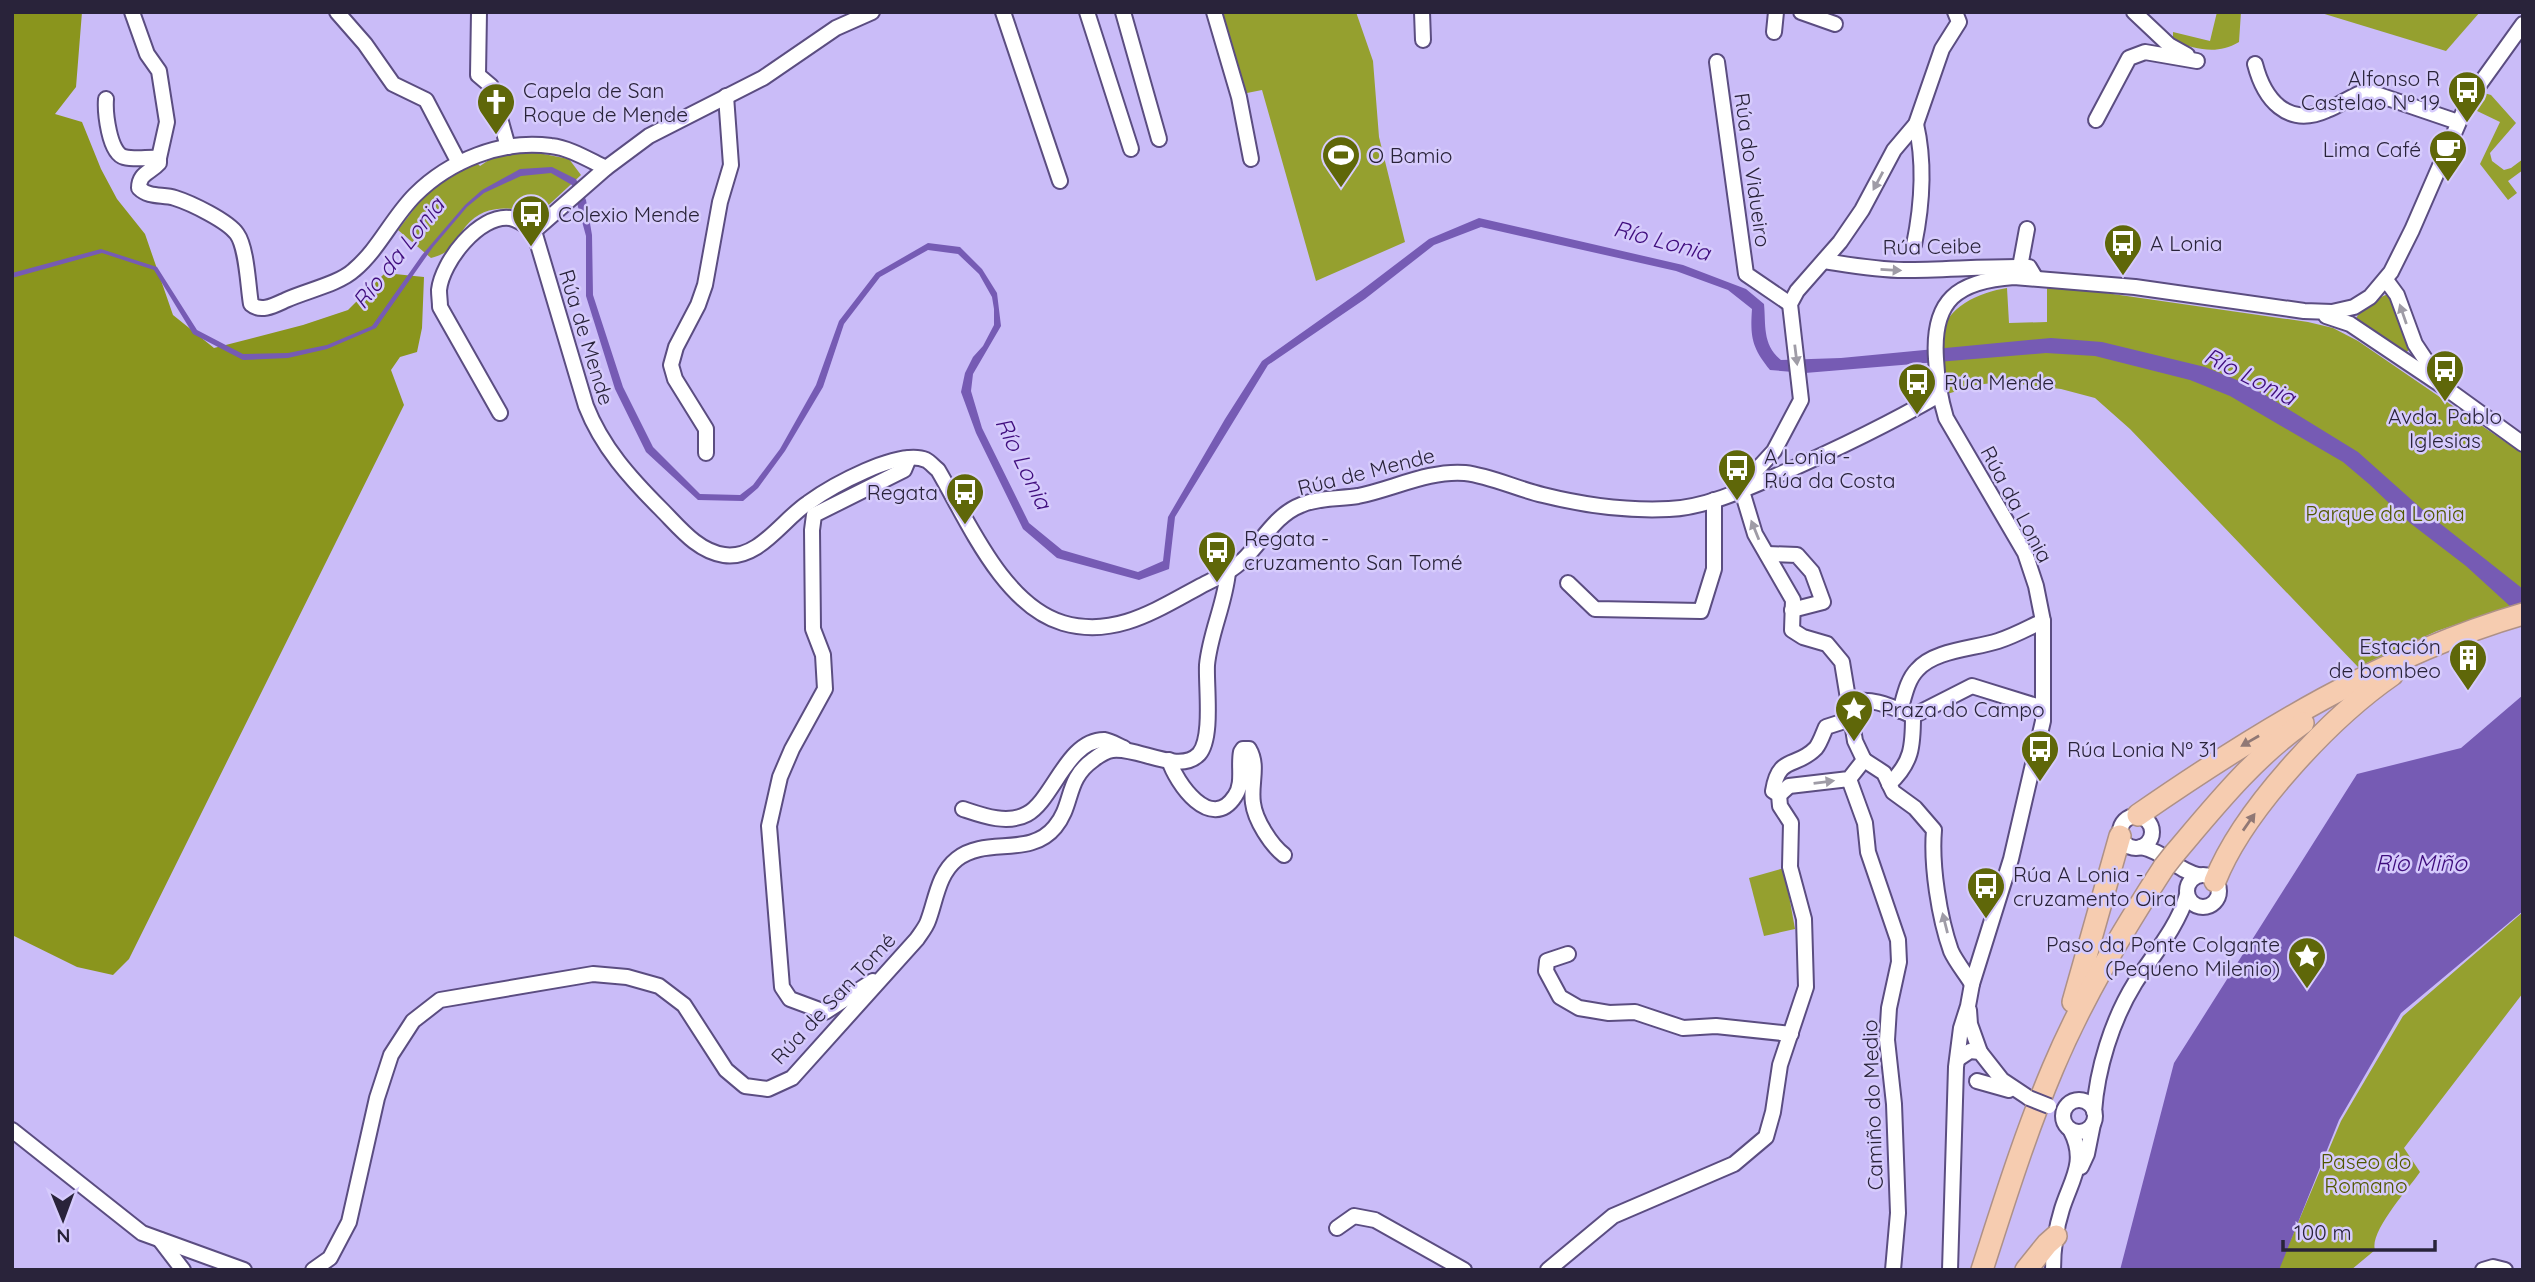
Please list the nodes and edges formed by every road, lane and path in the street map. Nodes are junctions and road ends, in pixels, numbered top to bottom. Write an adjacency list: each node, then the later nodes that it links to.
1 (132, 12): 28 (street)
2 (337, 12): 30 (street)
3 (479, 12): 26 (street)
4 (872, 12): 20 (street)
5 (1003, 12): 32 (street)
6 (1087, 12): 27 (street)
7 (1123, 12): 25 (street)
8 (1214, 12): 29 (street)
9 (1422, 12): 17 (street)
10 (1776, 12): 16 (street)
11 (1803, 12): 14 (street)
12 (1955, 12): 24 (street)
13 (2134, 12): 22 (street)
14 (1835, 24)
15 (2522, 26): 23 (street)
16 (1774, 32)
17 (1423, 40)
18 (1717, 62): 40 (street, Rúa do Vidueiro)
19 (2255, 64): 23 (street)
20 (726, 96): 31 (street); 48 (street)
21 (106, 99): 28 (street)
22 (2096, 120)
23 (2458, 122): 39 (street)
24 (1916, 124): 35 (street); 36 (street, one-way to 36)
25 (1159, 139)
26 (508, 148): 30 (street); 31 (street)
27 (1131, 149)
28 (159, 158): 30 (street)
29 (1251, 159)
30 (459, 163)
31 (606, 168): 34 (street)
32 (1060, 181)
33 (2027, 229): 37 (street)
34 (534, 231): 46 (street); 49 (street, Rúa de Mende)
35 (1914, 245)
36 (1824, 261): 37 (street, Rúa Ceibe, one-way to 37); 40 (street)
37 (2020, 267): 38 (street)
38 (2035, 278): 41 (street, Rúa da Lonia); 45 (street, Rúa da Lonia)
39 (2386, 280): 41 (street); 42 (street, one-way to 39)
40 (1790, 307): 50 (street, one-way to 50)
41 (2304, 311): 43 (street)
42 (2415, 344): 43 (street); 44 (street)
43 (2399, 359): 44 (street)
44 (2447, 389): 47 (street)
45 (1939, 395): 50 (street, Rúa de Mende); 57 (street, Rúa da Lonia)
46 (500, 413)
47 (2523, 444)
48 (706, 453)
49 (909, 458): 53 (street, Rúa de Mende); 82 (street)
50 (1737, 493): 51 (street, Rúa de Mende); 52 (street, one-way to 50)
51 (1714, 500): 53 (street, Rúa de Mende); 54 (street)
52 (1767, 554): 55 (street); 55 (street)
53 (1228, 572): 65 (street, Rúa de San Tomé)
54 (1568, 583)
55 (1792, 610): 60 (street)
56 (2523, 614): 58 (highway)
57 (2043, 621): 61 (street, Rúa da Lonia); 62 (street)
58 (2432, 646): 59 (highway); 77 (highway, one-way to 58)
59 (2385, 669): 71 (highway, one-way to 71); 76 (highway)
60 (1849, 703): 62 (street); 63 (street)
61 (2043, 708): 62 (street); 83 (street, Rúa da Lonia)
62 (1907, 713): 68 (street)
63 (1852, 719): 66 (street); 69 (street)
64 (1134, 752): 65 (street, Rúa de San Tomé); 70 (street); 82 (street, Rúa de San Tomé)
65 (1169, 760): 75 (street)
66 (1864, 760): 67 (street); 68 (street)
67 (1849, 779): 69 (street, one-way to 67); 107 (street, Camiño do Medio)
68 (1889, 784): 83 (street, one-way to 68)
69 (1779, 795): 85 (street)
70 (963, 809)
71 (2138, 816): 72 (street); 73 (street)
72 (2152, 834): 74 (street); 76 (street)
73 (2120, 836): 74 (street); 89 (highway)
74 (2141, 847): 76 (street)
75 (1284, 855)
76 (2168, 860): 77 (street); 78 (street); 89 (highway)
77 (2207, 878): 78 (street); 79 (street)
78 (2187, 892): 79 (street); 80 (street)
79 (2201, 907): 80 (street)
80 (2163, 942): 87 (street)
81 (1567, 954): 85 (street)
82 (888, 972): 104 (street, Rúa de San Tomé)
83 (1972, 984): 84 (street, Rúa da Lonia)
84 (1968, 1006): 86 (street, Rúa da Lonia); 88 (street, Rúa da Lonia)
85 (1791, 1034): 106 (street)
86 (1984, 1057): 88 (street); 90 (street); 91 (street)
87 (2102, 1064): 92 (street); 95 (street)
88 (1958, 1065): 90 (street); 94 (street, Rúa da Lonia)
89 (2053, 1068): 109 (highway)
90 (1974, 1082): 91 (street); 94 (street)
91 (2029, 1097): 93 (street, bridge)
92 (2075, 1102): 93 (street); 95 (street); 96 (street)
93 (2049, 1106): 96 (street)
94 (1956, 1110): 108 (street, Rúa da Lonia)
95 (2094, 1118): 96 (street); 98 (street)
96 (2067, 1126): 98 (street)
97 (12, 1130): 101 (street)
98 (2074, 1178): 100 (street)
99 (1337, 1228): 105 (street)
100 (2056, 1236): 110 (highway); 111 (street)
101 (160, 1240): 102 (street); 103 (street)
102 (183, 1270)
103 (244, 1270)
104 (313, 1270)
105 (1464, 1270)
106 (1548, 1270)
107 (1893, 1270)
108 (1950, 1270)
109 (1982, 1270)
110 (2026, 1270)
111 (2053, 1270)
112 (2483, 1270): 113 (street)
113 (2505, 1270)

